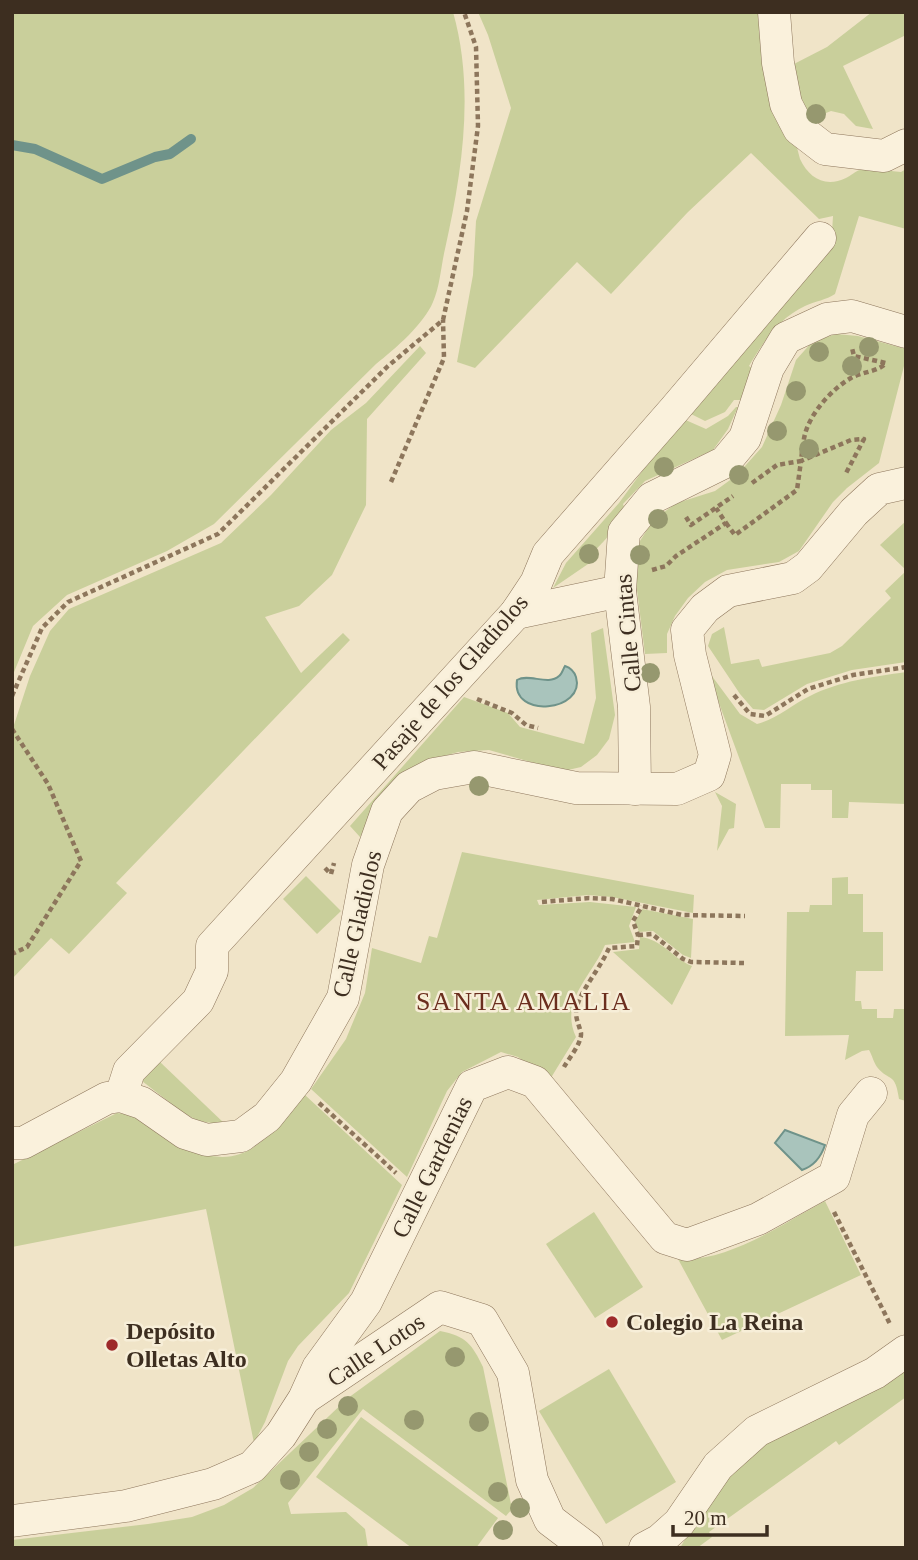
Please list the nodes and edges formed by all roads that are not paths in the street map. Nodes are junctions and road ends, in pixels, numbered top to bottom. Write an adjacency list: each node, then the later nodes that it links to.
1 (774, 12): 2 (street)
2 (906, 145)
3 (820, 238): 7 (street, Pasaje de los Gladiolos)
4 (906, 332): 6 (street, Calle Cintas)
5 (906, 483): 8 (street, Calle Gladiolos)
6 (621, 584): 7 (street); 8 (street, Calle Cintas)
7 (516, 613): 10 (street, Pasaje de los Gladiolos)
8 (635, 789): 10 (street, Calle Gladiolos)
9 (871, 1093): 13 (street, Calle Gardenias)
10 (121, 1096): 11 (street)
11 (12, 1143)
12 (901, 1343): 16 (street)
13 (304, 1399): 14 (street, Calle Gardenias); 15 (street, Calle Lotos)
14 (12, 1521)
15 (587, 1548)
16 (645, 1548)

